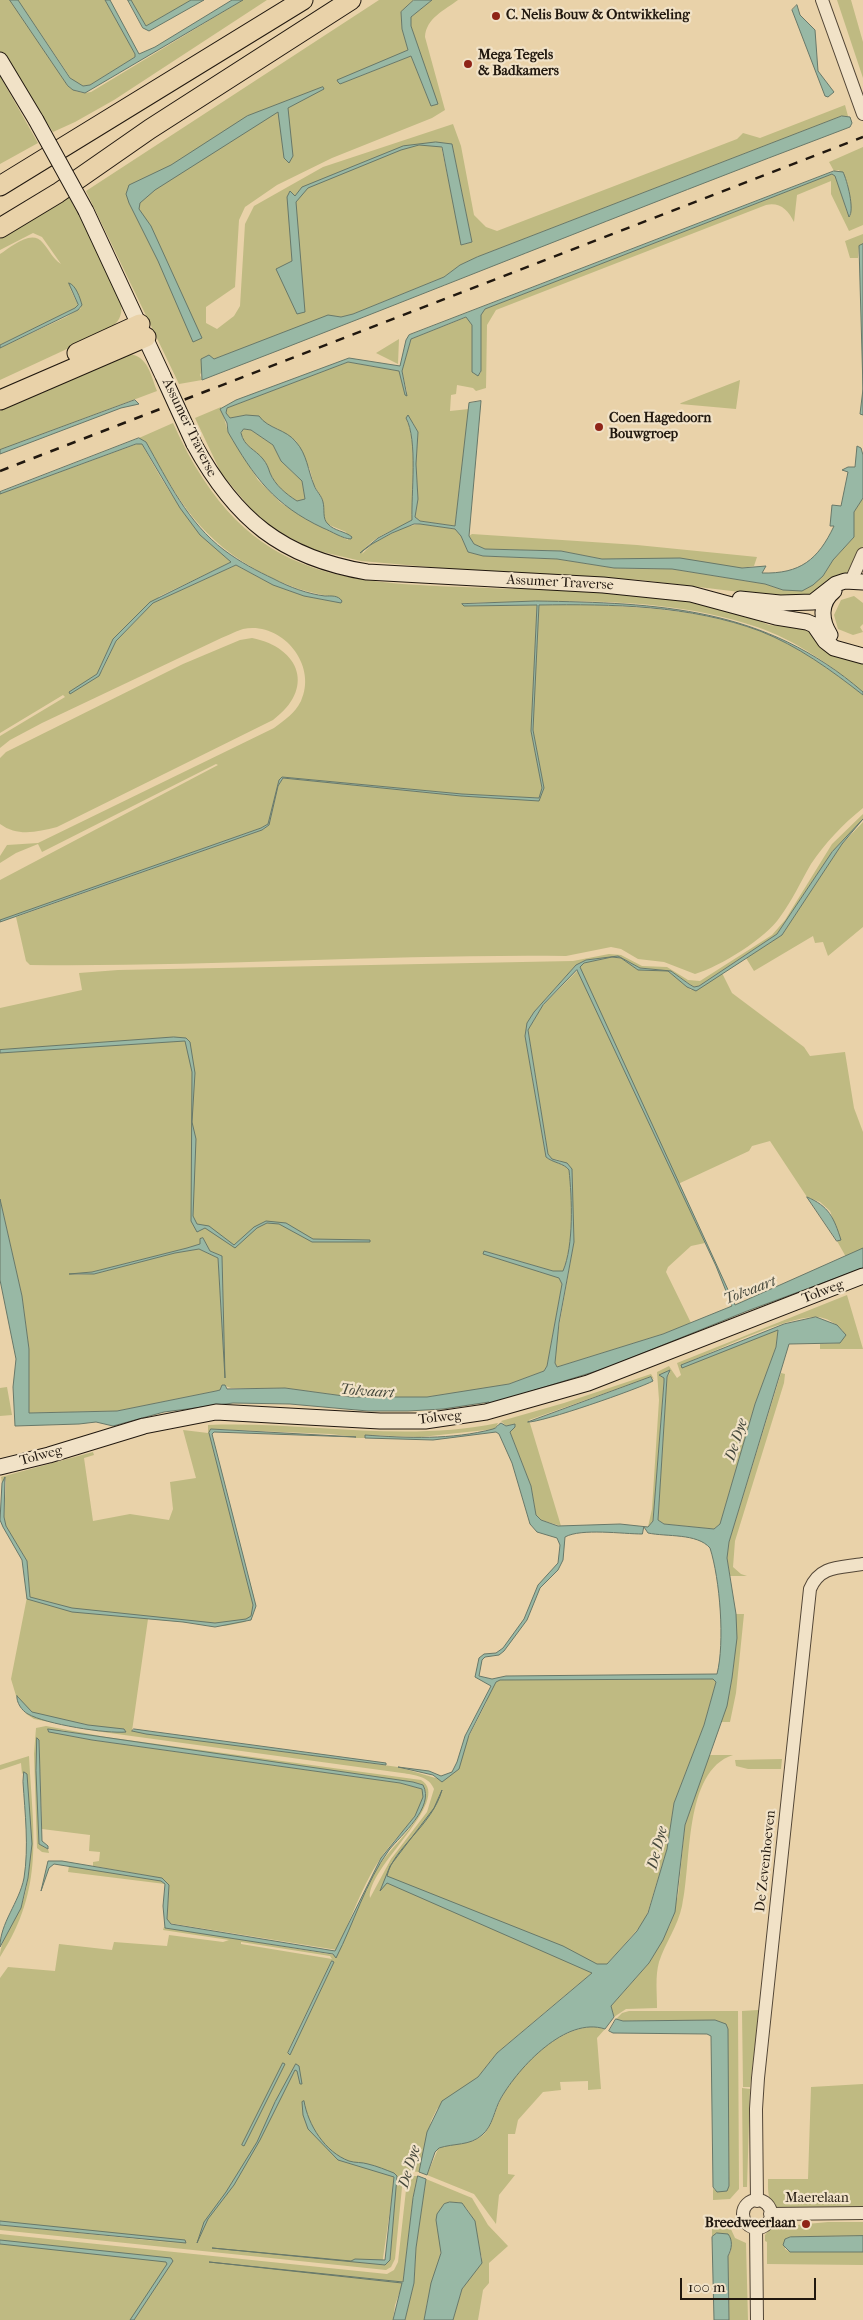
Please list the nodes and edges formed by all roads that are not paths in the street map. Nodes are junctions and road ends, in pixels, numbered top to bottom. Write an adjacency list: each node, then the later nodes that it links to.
1 (303, 0): 7 (highway)
2 (351, 0): 6 (highway)
3 (822, 0): 5 (street)
4 (0, 60): 12 (main road, Assumer Traverse, bridge)
5 (863, 114)
6 (150, 129): 10 (highway); 11 (highway)
7 (41, 163): 8 (highway); 9 (highway)
8 (0, 175)
9 (0, 186)
10 (0, 213)
11 (0, 228)
12 (143, 330): 13 (highway); 14 (highway); 17 (main road, Assumer Traverse, bridge)
13 (0, 388)
14 (0, 400)
15 (863, 554): 16 (street)
16 (859, 581): 18 (main road)
17 (718, 599): 18 (main road, Assumer Traverse); 19 (main road, Assumer Traverse)
18 (820, 609): 19 (main road, Assumer Traverse); 20 (main road)
19 (770, 615): 21 (main road, Assumer Traverse)
20 (863, 645)
21 (863, 656)
22 (863, 1276): 23 (main road, Tolweg)
23 (0, 1467)
24 (863, 1564): 25 (street, De Zevenhoeven)
25 (757, 2201): 27 (street); 28 (street)
26 (863, 2213): 27 (street, Maerelaan)
27 (770, 2214): 28 (street)
28 (756, 2228): 29 (street)
29 (757, 2320)

